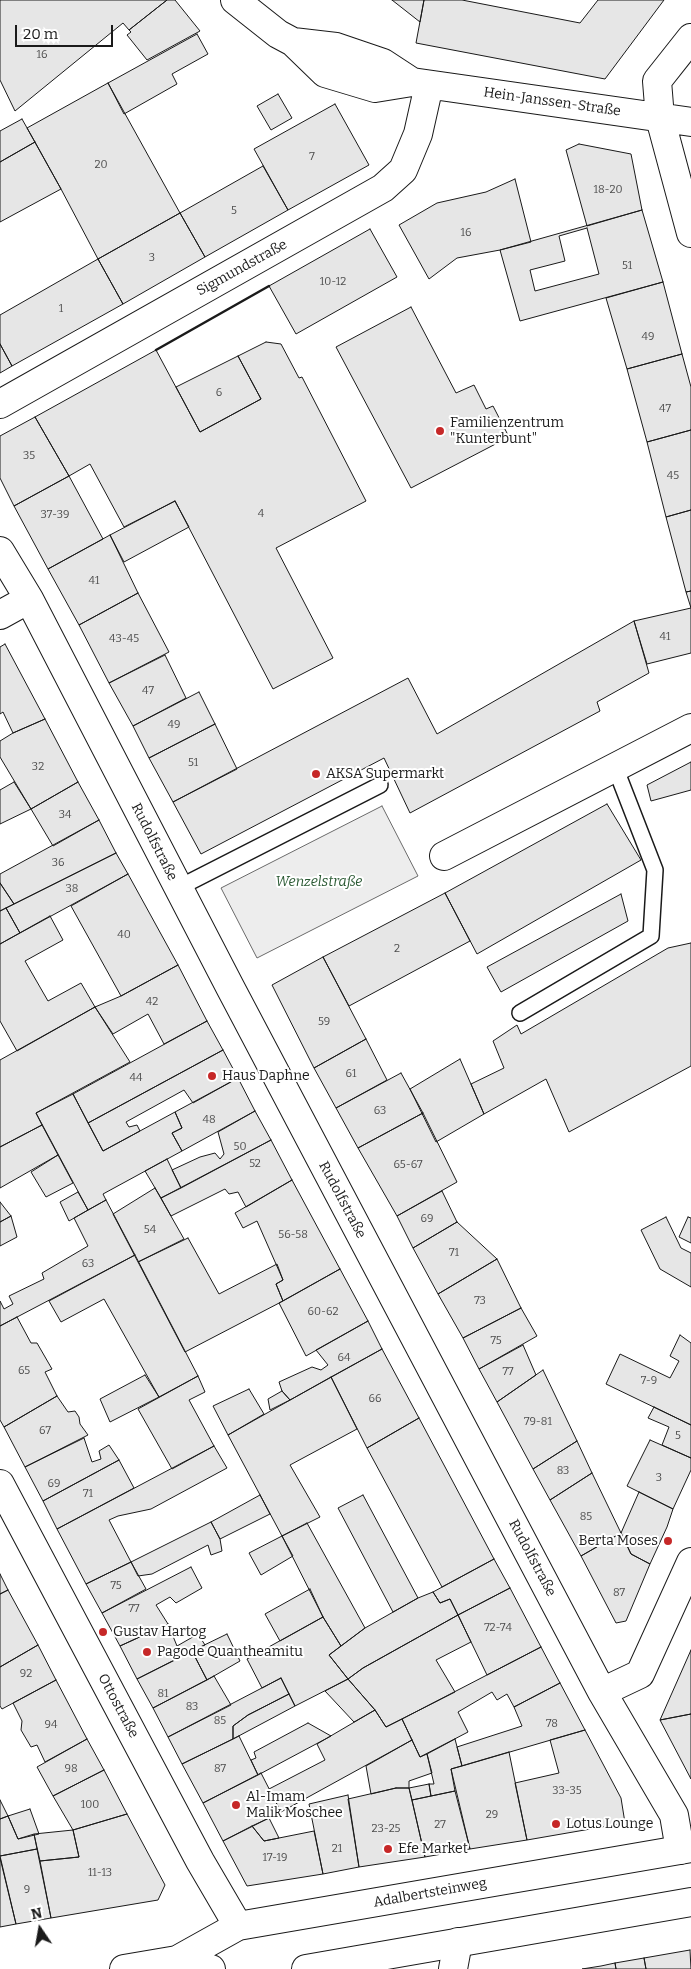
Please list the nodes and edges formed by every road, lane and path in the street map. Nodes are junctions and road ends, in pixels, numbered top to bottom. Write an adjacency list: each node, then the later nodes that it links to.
1 (236, 0): 3 (street, Hein-Janssen-Straße)
2 (691, 38): 4 (street)
3 (421, 83): 4 (street, Hein-Janssen-Straße); 7 (street, Sigmundstraße)
4 (660, 118): 5 (street, Hein-Janssen-Straße); 6 (street)
5 (691, 122)
6 (691, 233)
7 (0, 404)
8 (0, 551): 9 (street, Rudolfstraße)
9 (29, 599): 10 (street); 15 (street, Rudolfstraße)
10 (0, 615)
11 (691, 728): 12 (street)
12 (615, 767): 14 (street); 16 (lane)
13 (380, 785): 15 (lane)
14 (444, 856)
15 (178, 888): 19 (street, Rudolfstraße)
16 (520, 1012)
17 (0, 1484): 22 (street, Ottostraße)
18 (691, 1562): 19 (street)
19 (602, 1692): 20 (street, Rudolfstraße)
20 (686, 1850): 22 (street, Adalbertsteinweg)
21 (691, 1902): 23 (street)
22 (238, 1926): 24 (street, Adalbertsteinweg)
23 (458, 1942): 27 (street); 28 (street)
24 (177, 1960): 25 (street, Adalbertsteinweg); 26 (street, Adalbertsteinweg)
25 (124, 1969)
26 (211, 1969)
27 (306, 1969)
28 (453, 1969)

